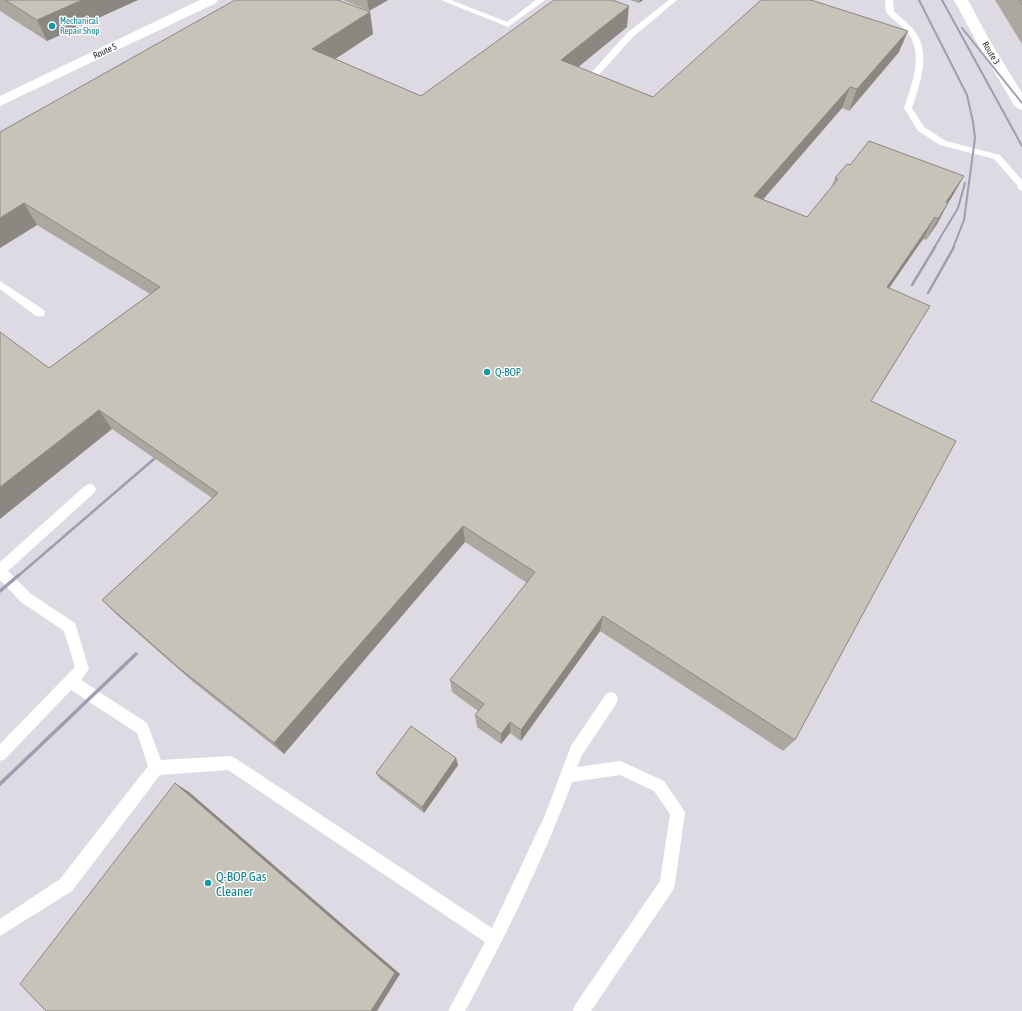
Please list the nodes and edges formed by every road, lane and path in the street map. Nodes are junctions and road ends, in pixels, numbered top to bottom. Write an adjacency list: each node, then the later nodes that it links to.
1 (211, 0): 8 (street, Route 5)
2 (445, 0): 3 (lane)
3 (541, 0)
4 (673, 0): 7 (lane)
5 (889, 0): 10 (lane)
6 (961, 0): 9 (street, Route 3)
7 (583, 86)
8 (0, 102)
9 (1022, 105)
10 (1022, 188)
11 (0, 284): 12 (lane)
12 (40, 313)
13 (90, 489): 14 (lane)
14 (0, 571): 15 (lane)
15 (70, 681): 17 (lane); 18 (lane)
16 (611, 699): 19 (lane)
17 (0, 754)
18 (156, 768): 20 (lane); 21 (lane)
19 (566, 776): 21 (lane); 23 (lane)
20 (0, 928)
21 (495, 939): 22 (lane)
22 (456, 1011)
23 (581, 1011)

